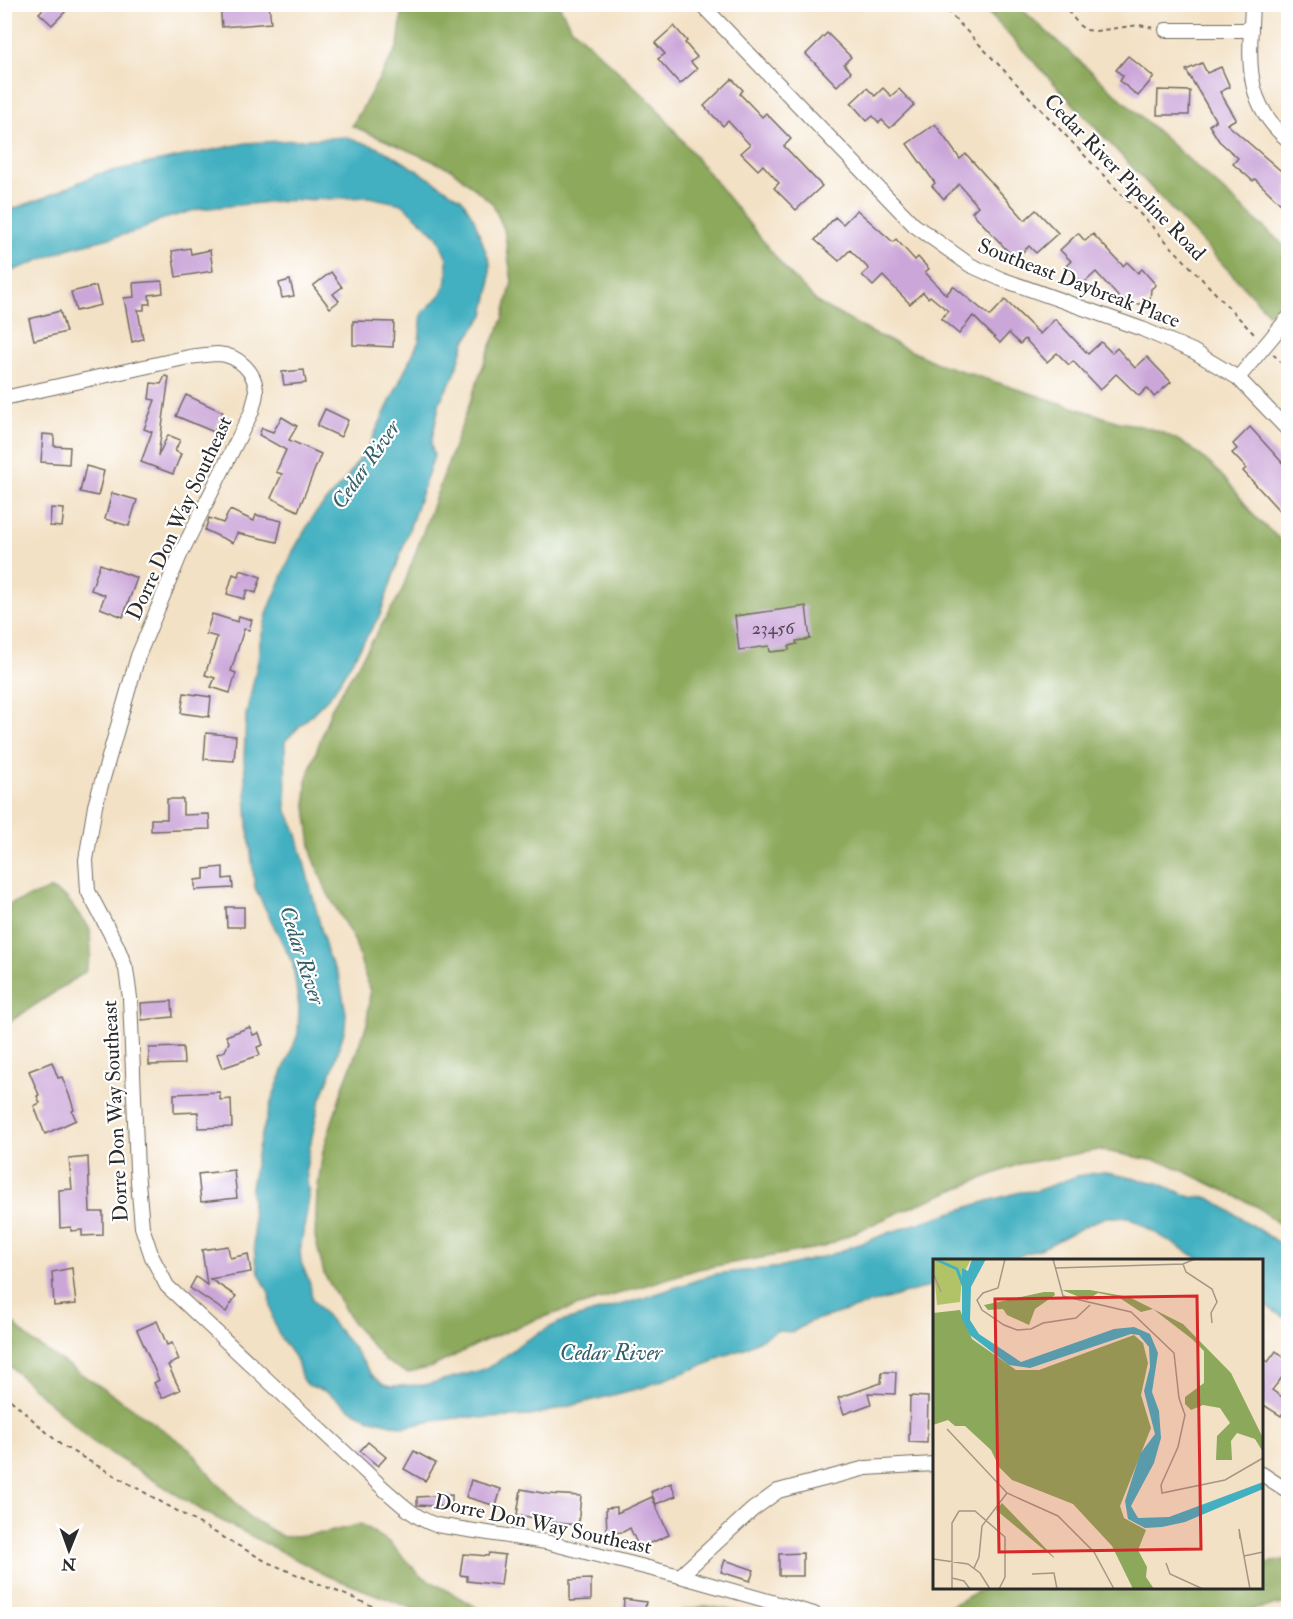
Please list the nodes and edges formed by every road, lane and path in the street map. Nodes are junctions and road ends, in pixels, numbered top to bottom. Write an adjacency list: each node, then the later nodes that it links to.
1 (701, 4): 11 (street, Southeast Daybreak Place)
2 (941, 4): 9 (path, Cedar River Pipeline Road)
3 (1062, 4): 5 (path)
4 (1252, 4): 6 (street)
5 (1166, 30): 6 (street)
6 (1251, 30): 7 (street)
7 (1288, 140)
8 (1288, 318): 9 (street)
9 (1265, 345): 10 (path, Cedar River Pipeline Road); 11 (street)
10 (1288, 370)
11 (1238, 378): 13 (street, Southeast Daybreak Place)
12 (4, 398): 18 (street, Dorre Don Way Southeast)
13 (1288, 430)
14 (4, 1394): 19 (path)
15 (933, 1464): 18 (street)
16 (1263, 1475): 17 (street)
17 (1288, 1491)
18 (680, 1576): 20 (street, Dorre Don Way Southeast)
19 (391, 1614)
20 (814, 1614)

